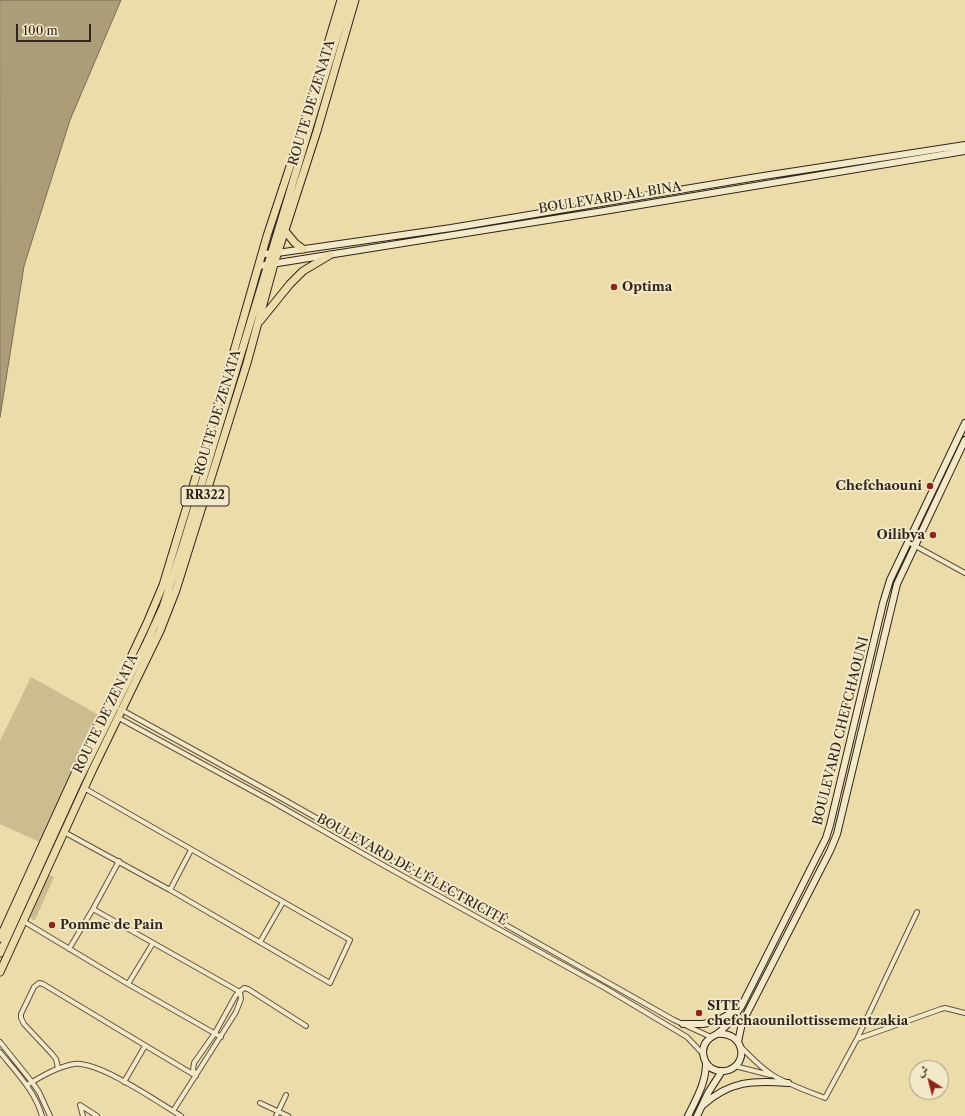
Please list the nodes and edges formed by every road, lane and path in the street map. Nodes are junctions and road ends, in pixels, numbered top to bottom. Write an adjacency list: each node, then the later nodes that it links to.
1 (341, 0): 9 (main road, ROUTE DE ZENATA / RR322)
2 (348, 0): 8 (main road, ROUTE DE ZENATA / RR322)
3 (354, 0): 6 (main road, ROUTE DE ZENATA / RR322); 8 (main road, ROUTE DE ZENATA / RR322)
4 (965, 145): 7 (street, BOULEVARD AL BINA)
5 (965, 151): 10 (street, BOULEVARD AL BINA)
6 (285, 231): 7 (main road); 8 (main road, ROUTE DE ZENATA / RR322)
7 (303, 249): 8 (street, BOULEVARD AL BINA)
8 (274, 253): 9 (street, BOULEVARD AL BINA); 11 (main road, ROUTE DE ZENATA / RR322)
9 (262, 254): 12 (main road, ROUTE DE ZENATA / RR322)
10 (330, 255): 11 (street, BOULEVARD AL BINA); 13 (main road)
11 (271, 264): 12 (street, BOULEVARD AL BINA); 13 (main road, ROUTE DE ZENATA / RR322); 20 (main road, ROUTE DE ZENATA / RR322)
12 (259, 266): 20 (main road, ROUTE DE ZENATA / RR322)
13 (257, 325): 20 (main road, ROUTE DE ZENATA / RR322)
14 (965, 423): 17 (street, BOULEVARD CHEFCHAOUNI)
15 (965, 440): 16 (street, BOULEVARD CHEFCHAOUNI)
16 (962, 452): 18 (street, BOULEVARD CHEFCHAOUNI)
17 (908, 542): 18 (street); 40 (street, BOULEVARD CHEFCHAOUNI)
18 (916, 546): 19 (street); 49 (street, BOULEVARD CHEFCHAOUNI)
19 (965, 573)
20 (116, 707): 21 (main road, ROUTE DE ZENATA / RR322); 21 (main road, ROUTE DE ZENATA / RR322); 42 (street, BOULEVARD DE L'ÉLECTRICITÉ)
21 (113, 715): 22 (main road, ROUTE DE ZENATA / RR322); 31 (main road, ROUTE DE ZENATA / RR322); 35 (main road, ROUTE DE ZENATA / RR322); 36 (main road, ROUTE DE ZENATA / RR322); 52 (street, BOULEVARD DE L'ÉLECTRICITÉ)
22 (84, 788): 23 (main road, ROUTE DE ZENATA / RR322); 24 (street)
23 (64, 832): 25 (street); 30 (main road, ROUTE DE ZENATA / RR322)
24 (191, 850): 26 (street); 27 (street)
25 (118, 861): 26 (street); 28 (street)
26 (170, 890): 32 (street)
27 (283, 902): 32 (street); 32 (street)
28 (93, 909): 33 (street); 34 (street)
29 (916, 912): 47 (street)
30 (22, 921): 34 (street); 37 (main road, ROUTE DE ZENATA / RR322)
31 (0, 938)
32 (260, 942)
33 (153, 944): 38 (street); 39 (street)
34 (69, 949): 38 (street)
35 (0, 953)
36 (0, 964)
37 (0, 972)
38 (128, 984): 44 (street)
39 (240, 992): 43 (street); 44 (street); 46 (street)
40 (741, 1007): 42 (street); 45 (street, BOULEVARD CHEFCHAOUNI)
41 (965, 1013): 47 (street)
42 (683, 1024): 45 (street, BOULEVARD DE L'ÉLECTRICITÉ)
43 (306, 1026)
44 (215, 1033): 46 (street); 58 (street)
45 (714, 1035): 49 (street); 52 (street, BOULEVARD CHEFCHAOUNI)
46 (221, 1037): 58 (street)
47 (856, 1039): 61 (street)
48 (0, 1042): 59 (street)
49 (739, 1045): 54 (street, BOULEVARD CHEFCHAOUNI); 57 (street)
50 (145, 1046): 55 (street); 58 (street); 60 (street)
51 (0, 1052): 62 (street)
52 (703, 1054): 53 (street)
53 (706, 1063): 56 (street); 75 (street)
54 (735, 1066): 56 (street); 57 (street)
55 (58, 1068): 59 (street); 60 (street)
56 (722, 1071): 65 (street)
57 (773, 1075): 61 (street)
58 (196, 1076): 66 (street)
59 (32, 1082): 62 (street); 69 (street)
60 (124, 1082): 66 (street)
61 (788, 1083): 65 (street)
62 (27, 1085): 68 (street)
63 (286, 1095): 67 (street)
64 (260, 1102): 67 (street)
65 (703, 1105): 76 (street)
66 (174, 1111): 72 (street)
67 (279, 1111): 73 (street); 74 (street)
68 (42, 1116)
69 (50, 1116)
70 (82, 1116): 71 (street)
71 (97, 1116)
72 (181, 1116)
73 (276, 1116)
74 (288, 1116)
75 (688, 1116)
76 (697, 1116)

